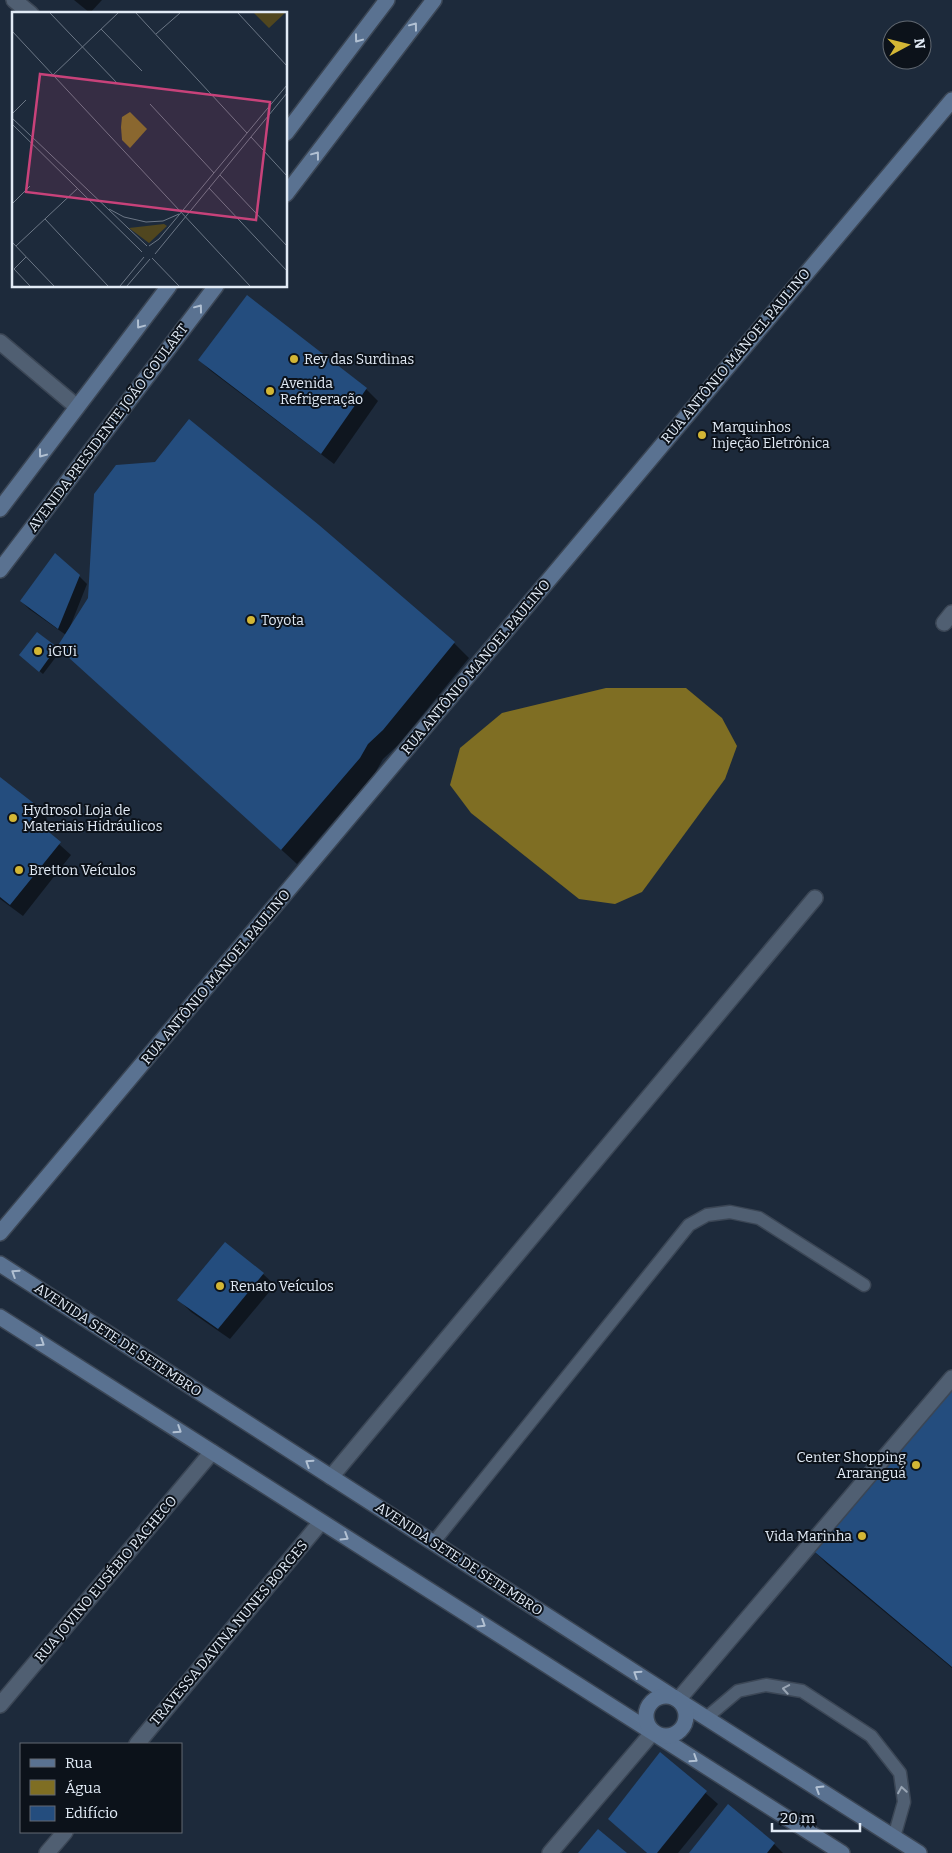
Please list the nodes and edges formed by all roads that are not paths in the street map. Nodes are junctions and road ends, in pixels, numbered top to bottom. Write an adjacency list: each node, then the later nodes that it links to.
1 (14, 0): 4 (street)
2 (387, 0): 6 (main road, one-way to 6)
3 (434, 0): 7 (main road, one-way to 3)
4 (29, 12)
5 (951, 102): 15 (main road, RUA ANTÔNIO MANOEL PAULINO)
6 (288, 130)
7 (288, 191)
8 (167, 288): 11 (main road, one-way to 11)
9 (214, 288): 13 (main road, AVENIDA PRESIDENTE JOÃO GOULART, one-way to 9)
10 (0, 342): 11 (street)
11 (77, 407): 12 (main road, one-way to 12)
12 (0, 509)
13 (0, 570)
14 (815, 898): 21 (street)
15 (0, 1234)
16 (0, 1264): 21 (main road, AVENIDA SETE DE SETEMBRO, one-way to 16)
17 (864, 1285): 23 (lane)
18 (0, 1317): 20 (main road, one-way to 20)
19 (952, 1378): 24 (street)
20 (212, 1452): 22 (main road); 25 (street, RUA JOVINO EUSÉBIO PACHECO)
21 (331, 1477): 23 (main road, AVENIDA SETE DE SETEMBRO)
22 (321, 1522): 27 (main road, one-way to 27); 28 (street, TRAVESSA DAVINA NUNES BORGES)
23 (433, 1543): 24 (main road, AVENIDA SETE DE SETEMBRO, one-way to 23)
24 (678, 1700): 26 (main road, AVENIDA SETE DE SETEMBRO); 27 (main road); 27 (main road)
25 (0, 1705)
26 (706, 1718): 30 (main road, AVENIDA SETE DE SETEMBRO, one-way to 26); 30 (lane, one-way to 26)
27 (653, 1732): 32 (street); 33 (main road, one-way to 33)
28 (138, 1743)
29 (64, 1833): 31 (street)
30 (894, 1837): 34 (main road, AVENIDA SETE DE SETEMBRO)
31 (47, 1853)
32 (550, 1853)
33 (842, 1853)
34 (919, 1853)

